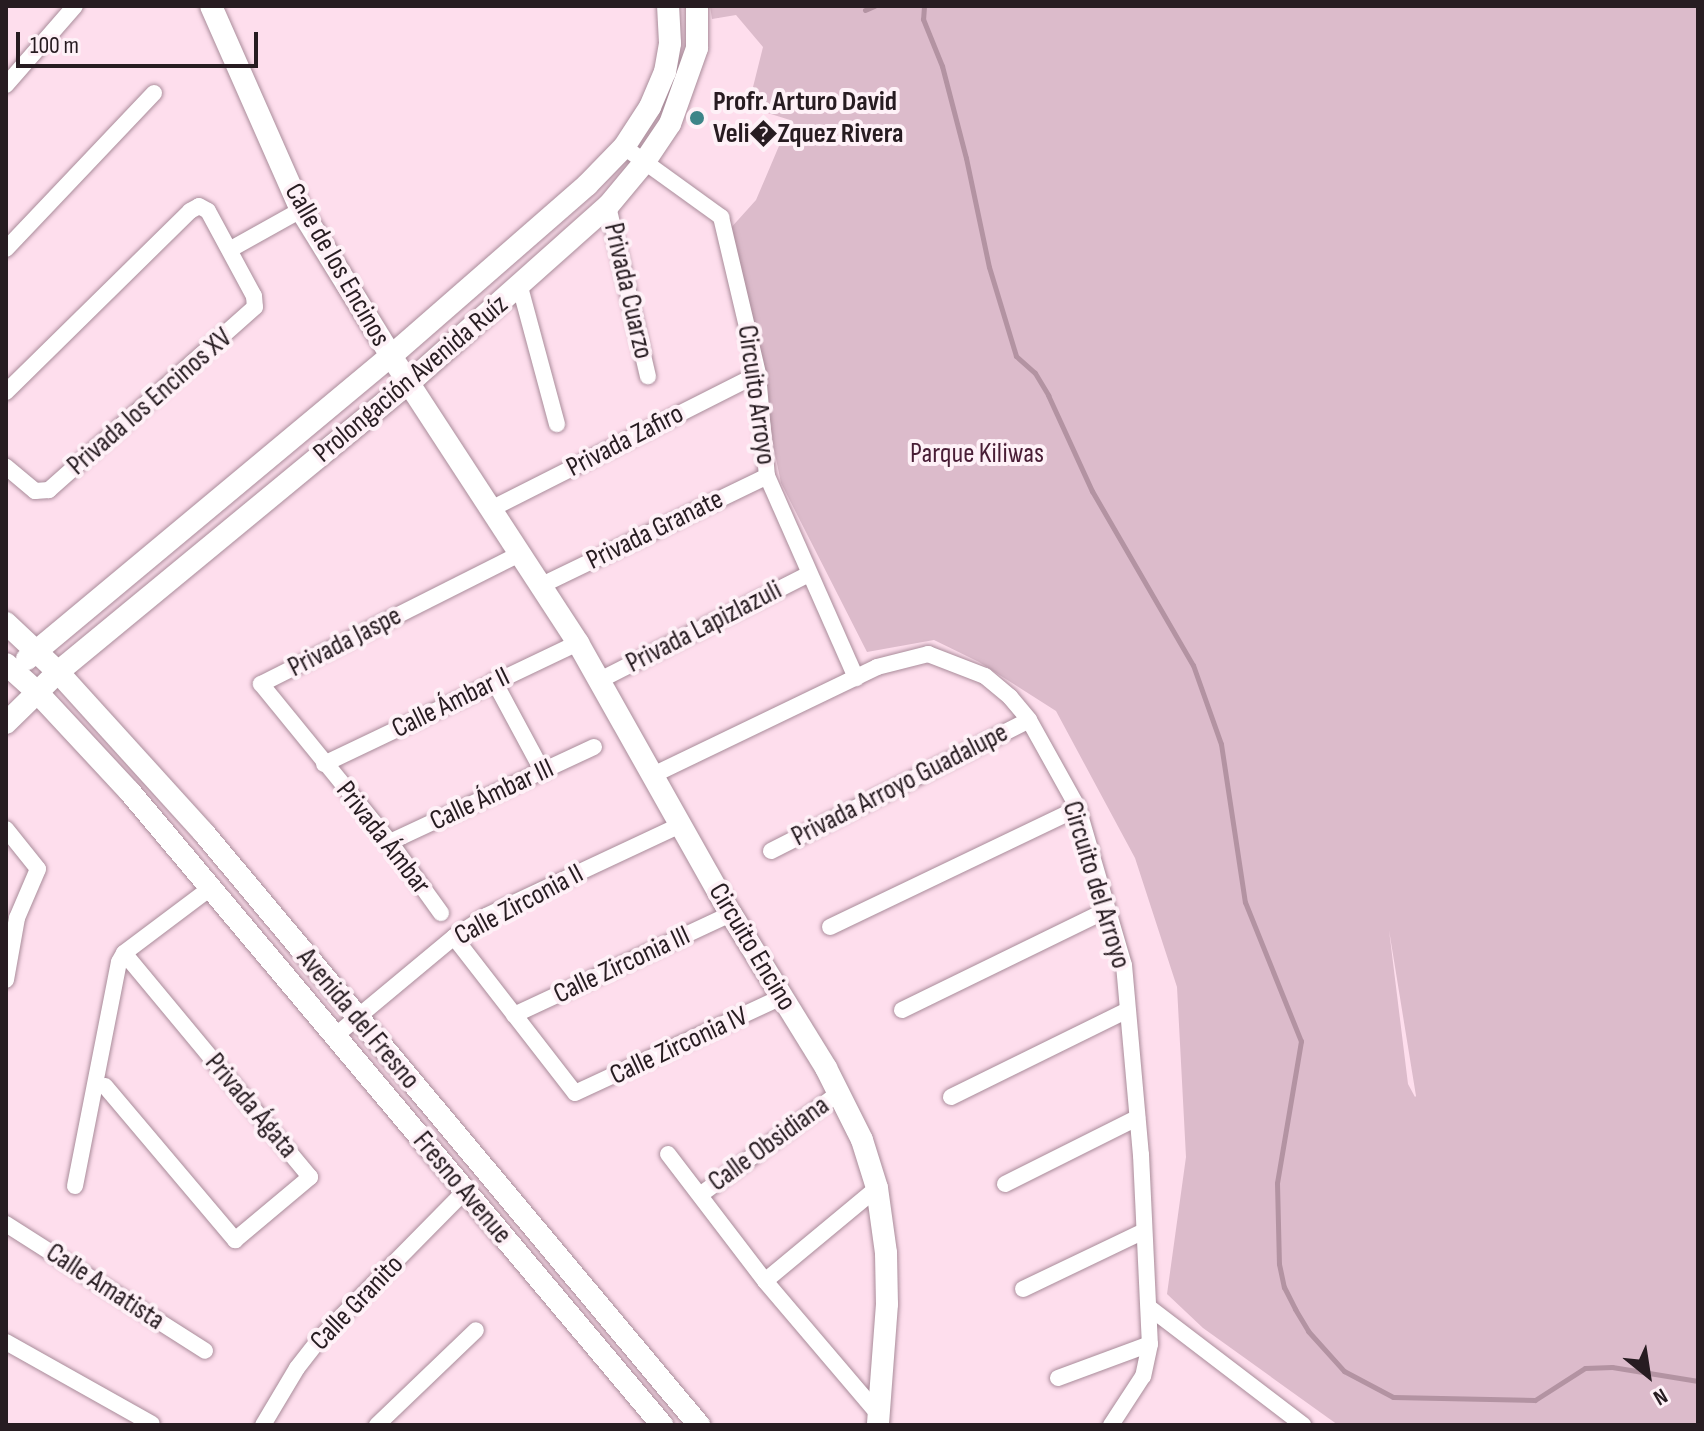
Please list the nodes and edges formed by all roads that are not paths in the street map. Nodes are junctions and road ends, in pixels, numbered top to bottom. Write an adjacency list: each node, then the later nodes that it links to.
1 (75, 6): 5 (street)
2 (211, 6): 10 (street, Calle de los Encinos)
3 (668, 6): 7 (street, Prolongación Avenida Ruíz)
4 (697, 6): 8 (street, Prolongación Avenida Ruíz)
5 (6, 85)
6 (154, 93): 11 (street)
7 (624, 147): 8 (street, Circuito Arroyo); 14 (street, Prolongación Avenida Ruíz)
8 (643, 164): 9 (street, Prolongación Avenida Ruíz); 15 (street, Circuito Arroyo)
9 (608, 206): 13 (street, Prolongación Avenida Ruíz); 16 (street, Privada Cuarzo)
10 (301, 210): 12 (street); 14 (street, Calle de los Encinos)
11 (6, 249)
12 (231, 249): 18 (street); 20 (street, Privada los Encinos XV)
13 (520, 287): 17 (street, Prolongación Avenida Ruíz); 19 (street)
14 (391, 356): 17 (street, Calle de los Encinos); 28 (street, Prolongación Avenida Ruíz)
15 (758, 374): 21 (street, Circuito Arroyo); 22 (street, Privada Zafiro)
16 (648, 376)
17 (409, 383): 22 (street, Calle de los Encinos); 30 (street, Prolongación Avenida Ruíz)
18 (6, 392)
19 (557, 424)
20 (6, 467)
21 (767, 476): 24 (street, Circuito Arroyo); 25 (street, Privada Granate)
22 (491, 509): 23 (street, Circuito Encino)
23 (520, 554): 25 (street, Circuito Encino); 38 (street, Privada Jaspe)
24 (809, 574): 31 (street, Circuito Arroyo); 32 (street, Privada Lapizlazuli)
25 (542, 585): 27 (street, Circuito Encino)
26 (6, 623): 28 (street, Avenida del Fresno)
27 (578, 643): 32 (street, Circuito Encino); 33 (street, Calle Ámbar II)
28 (36, 651): 29 (street, Prolongación Avenida Ruíz); 30 (street, Avenida del Fresno)
29 (9, 672): 34 (street, Fresno Avenue)
30 (58, 672): 34 (street, Prolongación Avenida Ruíz); 58 (street, Avenida del Fresno)
31 (856, 678): 35 (street, Circuito del Arroyo); 40 (street, Circuito del Arroyo)
32 (600, 680): 40 (street, Circuito Encino)
33 (494, 681): 38 (street, Calle Ámbar II); 39 (street)
34 (36, 691): 36 (street, Prolongación Avenida Ruíz); 46 (street, Fresno Avenue)
35 (1029, 720): 41 (street, Circuito del Arroyo); 45 (street, Privada Arroyo Guadalupe)
36 (6, 723)
37 (594, 747): 39 (street, Calle Ámbar III)
38 (324, 764): 44 (street, Privada Ámbar)
39 (543, 772): 44 (street, Calle Ámbar III)
40 (653, 775): 42 (street, Circuito Encino)
41 (1078, 808): 47 (street, Circuito del Arroyo); 50 (street)
42 (680, 825): 49 (street, Circuito Encino); 51 (street, Calle Zirconia II)
43 (6, 829): 53 (street)
44 (390, 842): 48 (street, Privada Ámbar)
45 (771, 851)
46 (212, 887): 52 (street); 59 (street, Fresno Avenue)
47 (1107, 910): 55 (street); 56 (street, Circuito del Arroyo)
48 (441, 913)
49 (731, 914): 54 (street, Circuito Encino); 57 (street, Calle Zirconia III)
50 (830, 927)
51 (454, 937): 57 (street); 58 (street, Calle Zirconia II)
52 (124, 953): 60 (street, Privada Ágata); 66 (street)
53 (6, 980)
54 (782, 997): 57 (street, Calle Zirconia IV); 61 (street, Circuito Encino)
55 (902, 1010)
56 (1126, 1011): 62 (street); 63 (street, Circuito del Arroyo)
57 (514, 1015)
58 (356, 1018): 59 (street, Calle Zirconia II); 85 (street, Avenida del Fresno)
59 (335, 1036): 68 (street, Fresno Avenue)
60 (105, 1086)
61 (839, 1093): 67 (street, Circuito Encino); 69 (street, Calle Obsidiana)
62 (951, 1097)
63 (1137, 1118): 65 (street); 71 (street, Circuito del Arroyo)
64 (668, 1154): 69 (street, Calle Obsidiana)
65 (1005, 1184)
66 (75, 1186)
67 (877, 1188): 72 (street); 80 (street, Circuito Encino)
68 (464, 1192): 82 (street, Calle Granito); 84 (street, Fresno Avenue)
69 (700, 1195): 72 (street, Calle Obsidiana)
70 (6, 1224): 78 (street, Calle Amatista)
71 (1144, 1231): 73 (street); 74 (street, Circuito del Arroyo)
72 (765, 1281): 80 (street, Calle Obsidiana)
73 (1023, 1289)
74 (1150, 1308): 77 (street, Circuito del Arroyo); 87 (street)
75 (476, 1330): 83 (street)
76 (6, 1342): 81 (street)
77 (1150, 1344): 79 (street); 86 (street, Circuito del Arroyo)
78 (205, 1351)
79 (1058, 1378)
80 (879, 1420)
81 (152, 1424)
82 (263, 1425)
83 (377, 1425)
84 (662, 1425)
85 (699, 1425)
86 (1111, 1425)
87 (1303, 1425)

